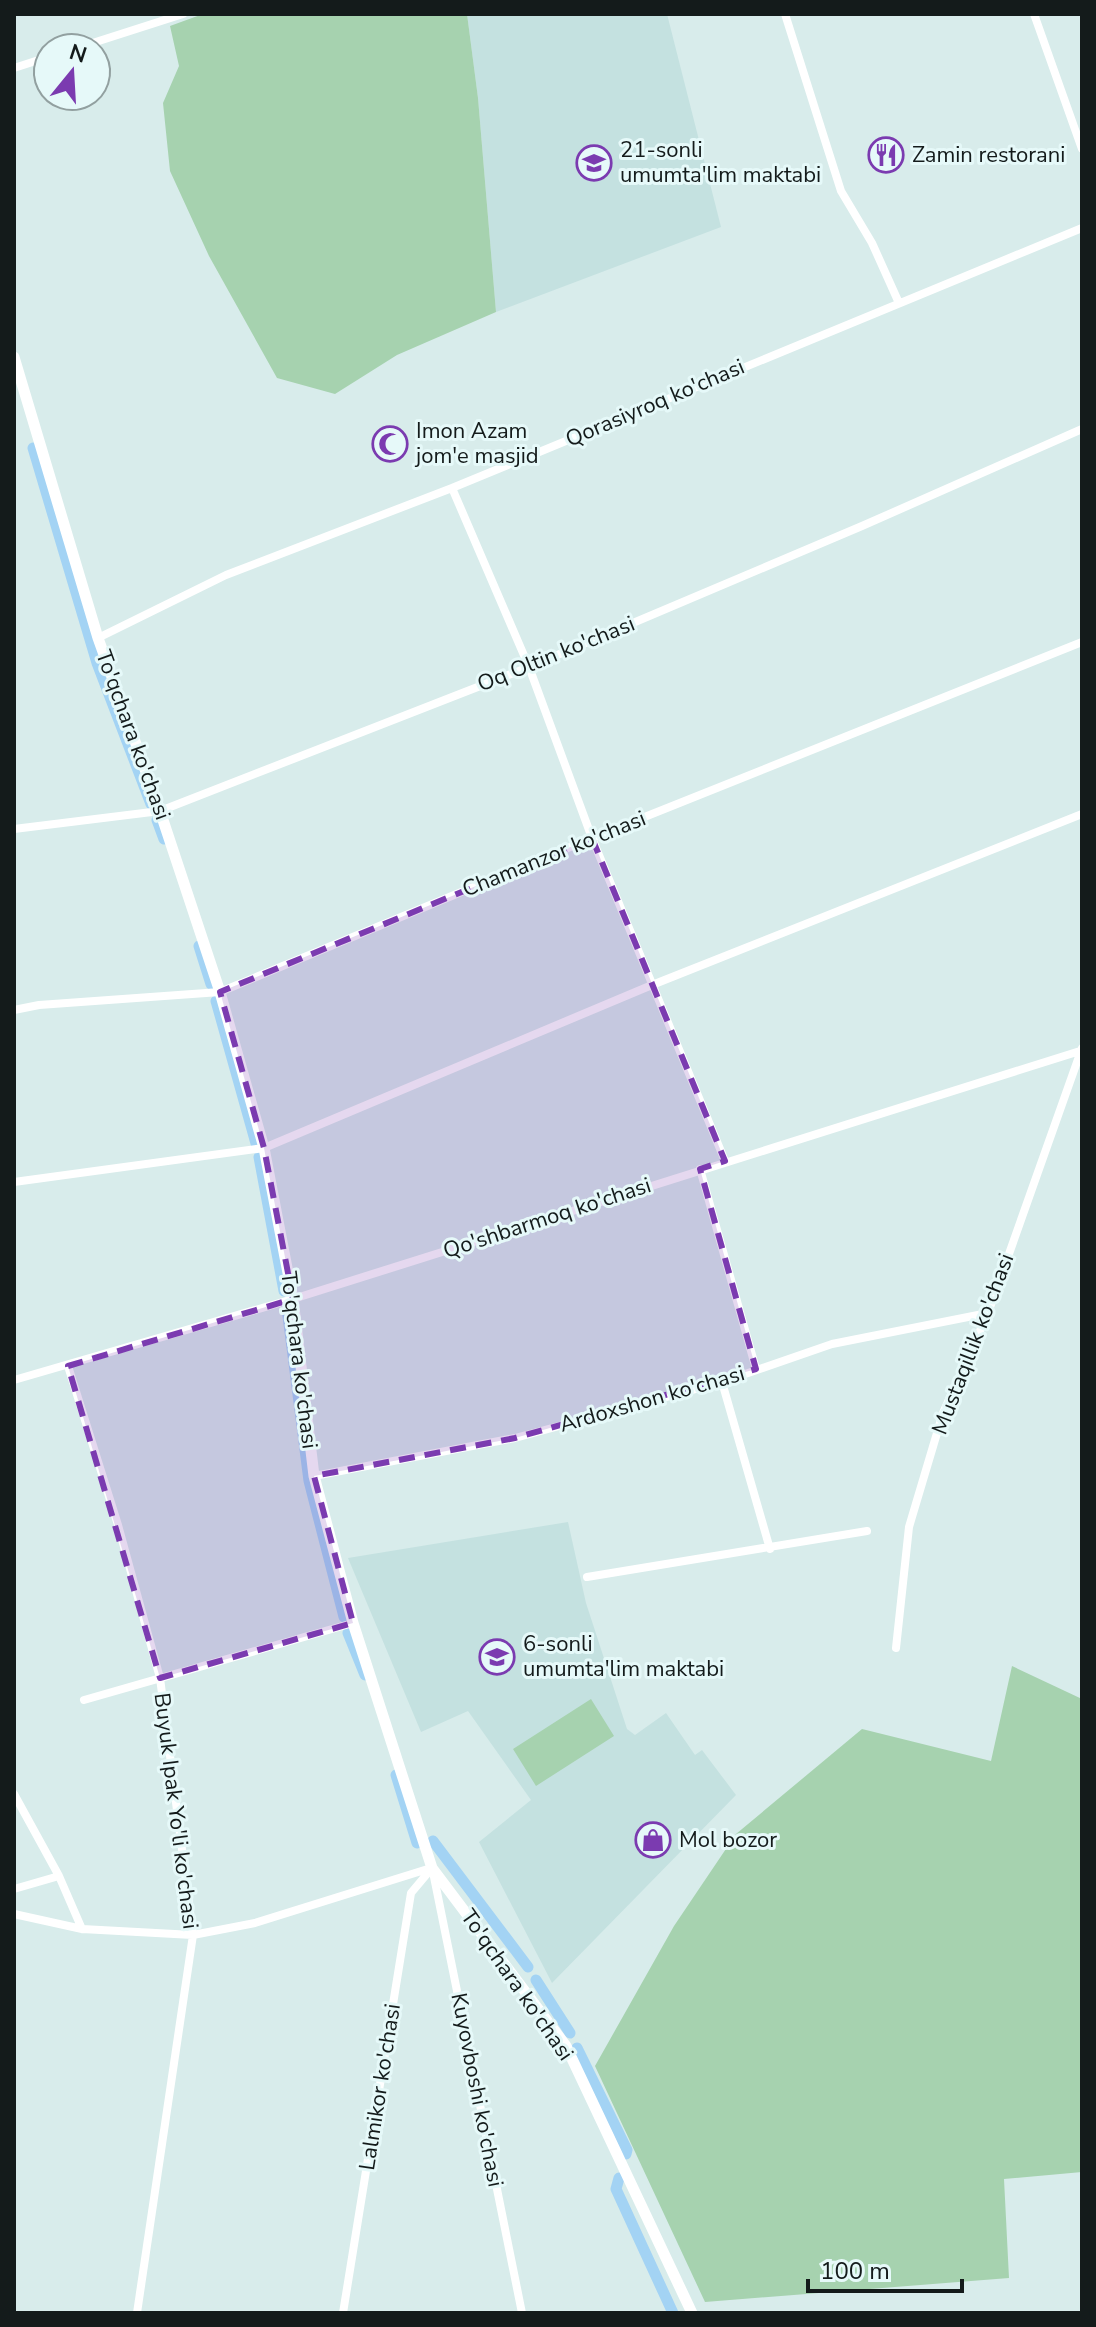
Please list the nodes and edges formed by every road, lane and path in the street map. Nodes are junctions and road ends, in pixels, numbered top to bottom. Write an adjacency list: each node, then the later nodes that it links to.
1 (183, 14): 4 (street)
2 (785, 14): 7 (street)
3 (1034, 14): 5 (street)
4 (112, 37)
5 (1082, 149)
6 (1082, 228): 7 (street, Qorasiyroq ko'chasi)
7 (899, 303): 10 (street, Qorasiyroq ko'chasi)
8 (14, 357): 11 (street, To'qchara ko'chasi)
9 (1082, 429): 13 (street, Oq Oltin ko'chasi)
10 (452, 488): 11 (street, Qorasiyroq ko'chasi); 13 (street)
11 (98, 638): 14 (street, To'qchara ko'chasi)
12 (1082, 642): 17 (street, Chamanzor ko'chasi)
13 (529, 667): 14 (street, Oq Oltin ko'chasi); 17 (street)
14 (160, 811): 16 (street, Oq Oltin ko'chasi); 19 (street, To'qchara ko'chasi)
15 (1082, 814): 18 (street)
16 (14, 829)
17 (592, 838): 18 (street); 19 (street, Chamanzor ko'chasi)
18 (652, 985): 22 (street); 23 (street)
19 (220, 992): 20 (street, Chamanzor ko'chasi); 22 (street, To'qchara ko'chasi)
20 (14, 1010)
21 (1081, 1049): 23 (street, Qo'shbarmoq ko'chasi); 27 (street, Mustaqillik ko'chasi)
22 (264, 1148): 25 (street); 26 (street, To'qchara ko'chasi)
23 (725, 1161): 24 (street, Qo'shbarmoq ko'chasi)
24 (700, 1169): 26 (street, Qo'shbarmoq ko'chasi); 29 (street)
25 (14, 1182)
26 (293, 1299): 28 (street, Qo'shbarmoq ko'chasi); 32 (street, To'qchara ko'chasi)
27 (988, 1313): 29 (street, Ardoxshon ko'chasi); 37 (street, Mustaqillik ko'chasi)
28 (68, 1366): 30 (street, Qo'shbarmoq ko'chasi); 38 (street, Buyuk Ipak Yo'li ko'chasi)
29 (756, 1369): 31 (street, Ardoxshon ko'chasi)
30 (14, 1380)
31 (722, 1382): 32 (street, Ardoxshon ko'chasi); 34 (street)
32 (314, 1476): 36 (street, To'qchara ko'chasi)
33 (867, 1531): 34 (street)
34 (770, 1549): 35 (street)
35 (587, 1577)
36 (353, 1623): 38 (street); 41 (street, To'qchara ko'chasi)
37 (896, 1648)
38 (160, 1678): 39 (street); 46 (street, Buyuk Ipak Yo'li ko'chasi)
39 (84, 1700)
40 (14, 1794): 42 (street)
41 (432, 1868): 46 (street); 48 (street, Lalmikor ko'chasi); 49 (street, Kuyovboshi ko'chasi); 50 (street, To'qchara ko'chasi)
42 (59, 1876): 43 (street); 45 (street)
43 (14, 1889)
44 (14, 1914): 45 (street)
45 (82, 1929): 46 (street)
46 (193, 1935): 47 (street, Buyuk Ipak Yo'li ko'chasi)
47 (137, 2313)
48 (343, 2313)
49 (522, 2313)
50 (692, 2313)

